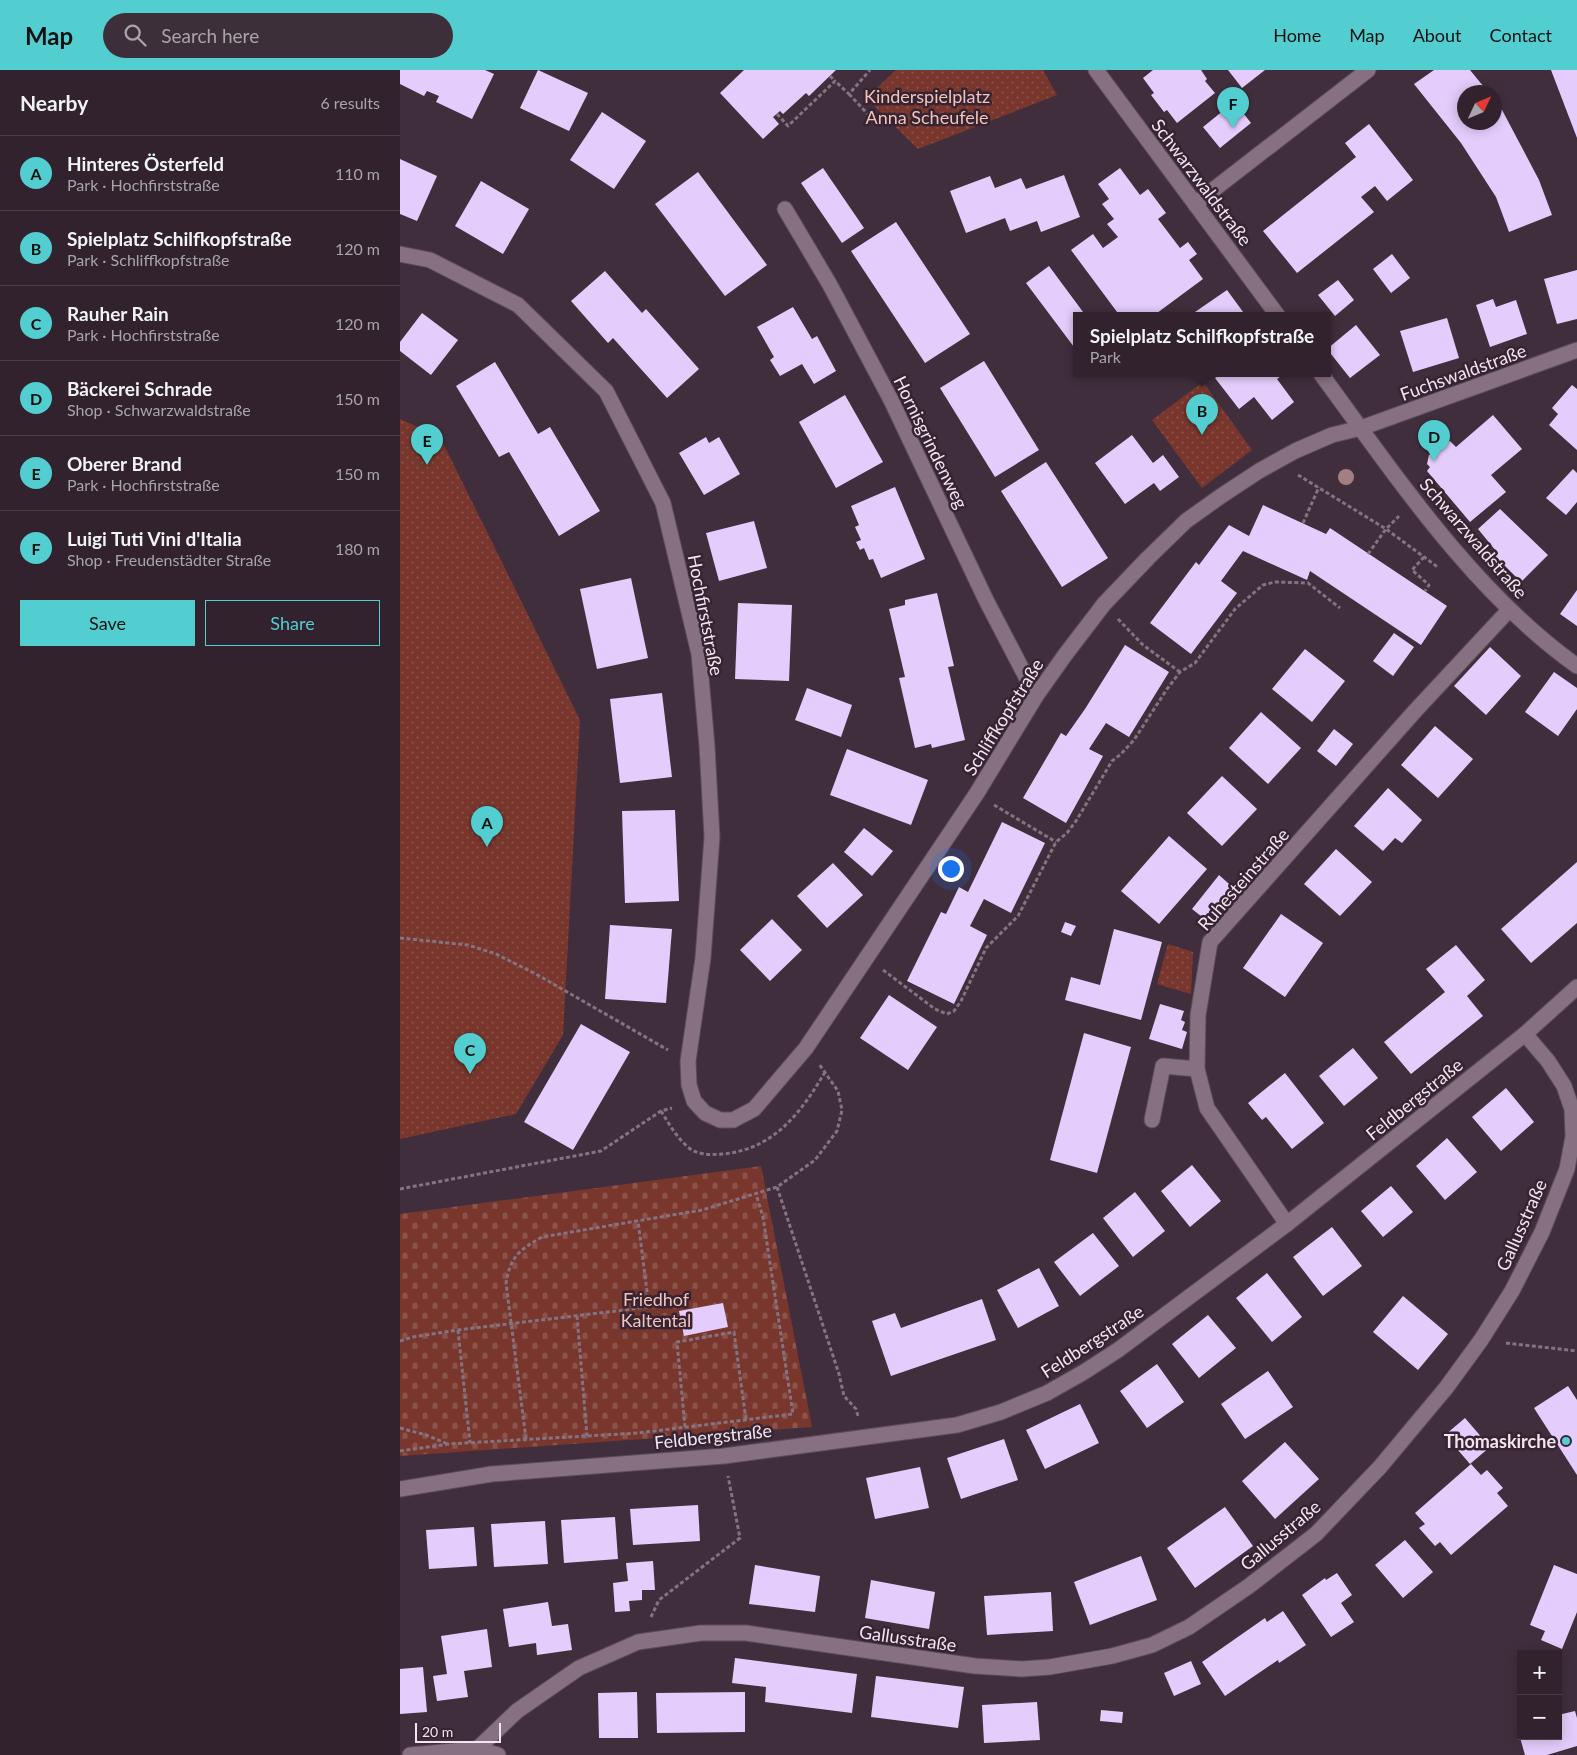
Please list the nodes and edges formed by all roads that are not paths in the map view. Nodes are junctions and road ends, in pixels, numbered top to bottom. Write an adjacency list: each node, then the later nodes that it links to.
1 (1096, 70): 3 (street, Schwarzwaldstraße)
2 (1368, 70): 3 (street)
3 (1195, 204): 6 (street, Schwarzwaldstraße)
4 (785, 209): 12 (street, Hornisgrindenweg)
5 (400, 254): 16 (street, Hochfirststraße)
6 (1275, 312)
7 (1577, 350): 9 (street, Fuchswaldstraße)
8 (1323, 377): 9 (street, Schwarzwaldstraße)
9 (1361, 428): 10 (street, Schwarzwaldstraße); 12 (street, Schliffkopfstraße)
10 (1509, 610): 11 (street, Schwarzwaldstraße); 15 (street, Ruhesteinstraße)
11 (1577, 666)
12 (1036, 696): 16 (street, Schliffkopfstraße)
13 (1577, 987): 14 (street, Feldbergstraße)
14 (1525, 1034): 18 (street, Feldbergstraße); 20 (street, Gallusstraße)
15 (1198, 1069): 17 (street); 18 (street, Ruhesteinstraße)
16 (694, 1101)
17 (1152, 1120)
18 (1287, 1224): 19 (street, Feldbergstraße)
19 (400, 1489)
20 (474, 1752): 21 (street); 22 (street)
21 (410, 1755)
22 (498, 1755)

